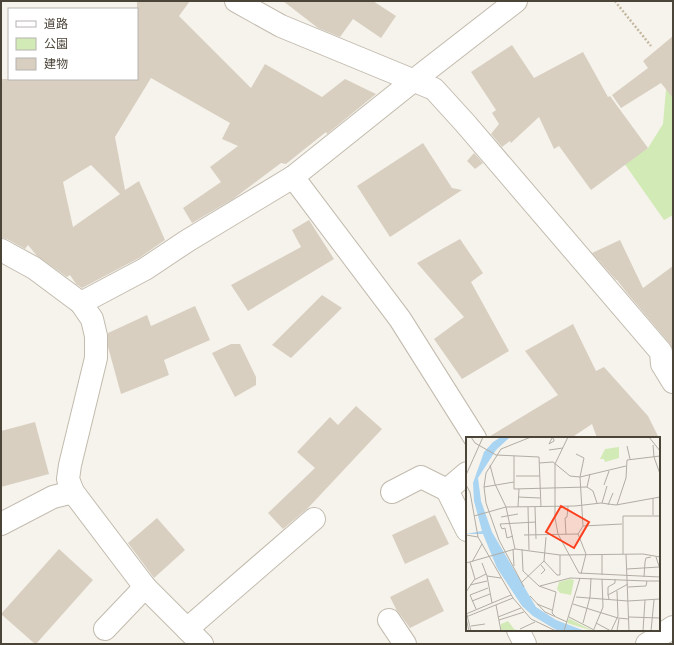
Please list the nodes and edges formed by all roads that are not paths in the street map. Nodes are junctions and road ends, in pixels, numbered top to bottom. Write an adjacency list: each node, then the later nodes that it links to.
1 (236, 1): 3 (street)
2 (516, 1): 3 (street)
3 (413, 81): 4 (street); 7 (street)
4 (292, 177): 6 (street); 8 (street)
5 (1, 250): 6 (street)
6 (81, 303): 11 (street)
7 (673, 382)
8 (474, 437)
9 (466, 474): 10 (street)
10 (447, 490): 12 (street); 15 (street)
11 (73, 492): 14 (street); 16 (street)
12 (392, 492)
13 (314, 519): 21 (street)
14 (1, 524)
15 (466, 528)
16 (144, 587): 19 (street); 21 (street)
17 (389, 620): 22 (street)
18 (673, 627): 24 (street)
19 (105, 629)
20 (518, 631): 23 (street)
21 (194, 636)
22 (405, 644)
23 (525, 644)
24 (647, 644)

